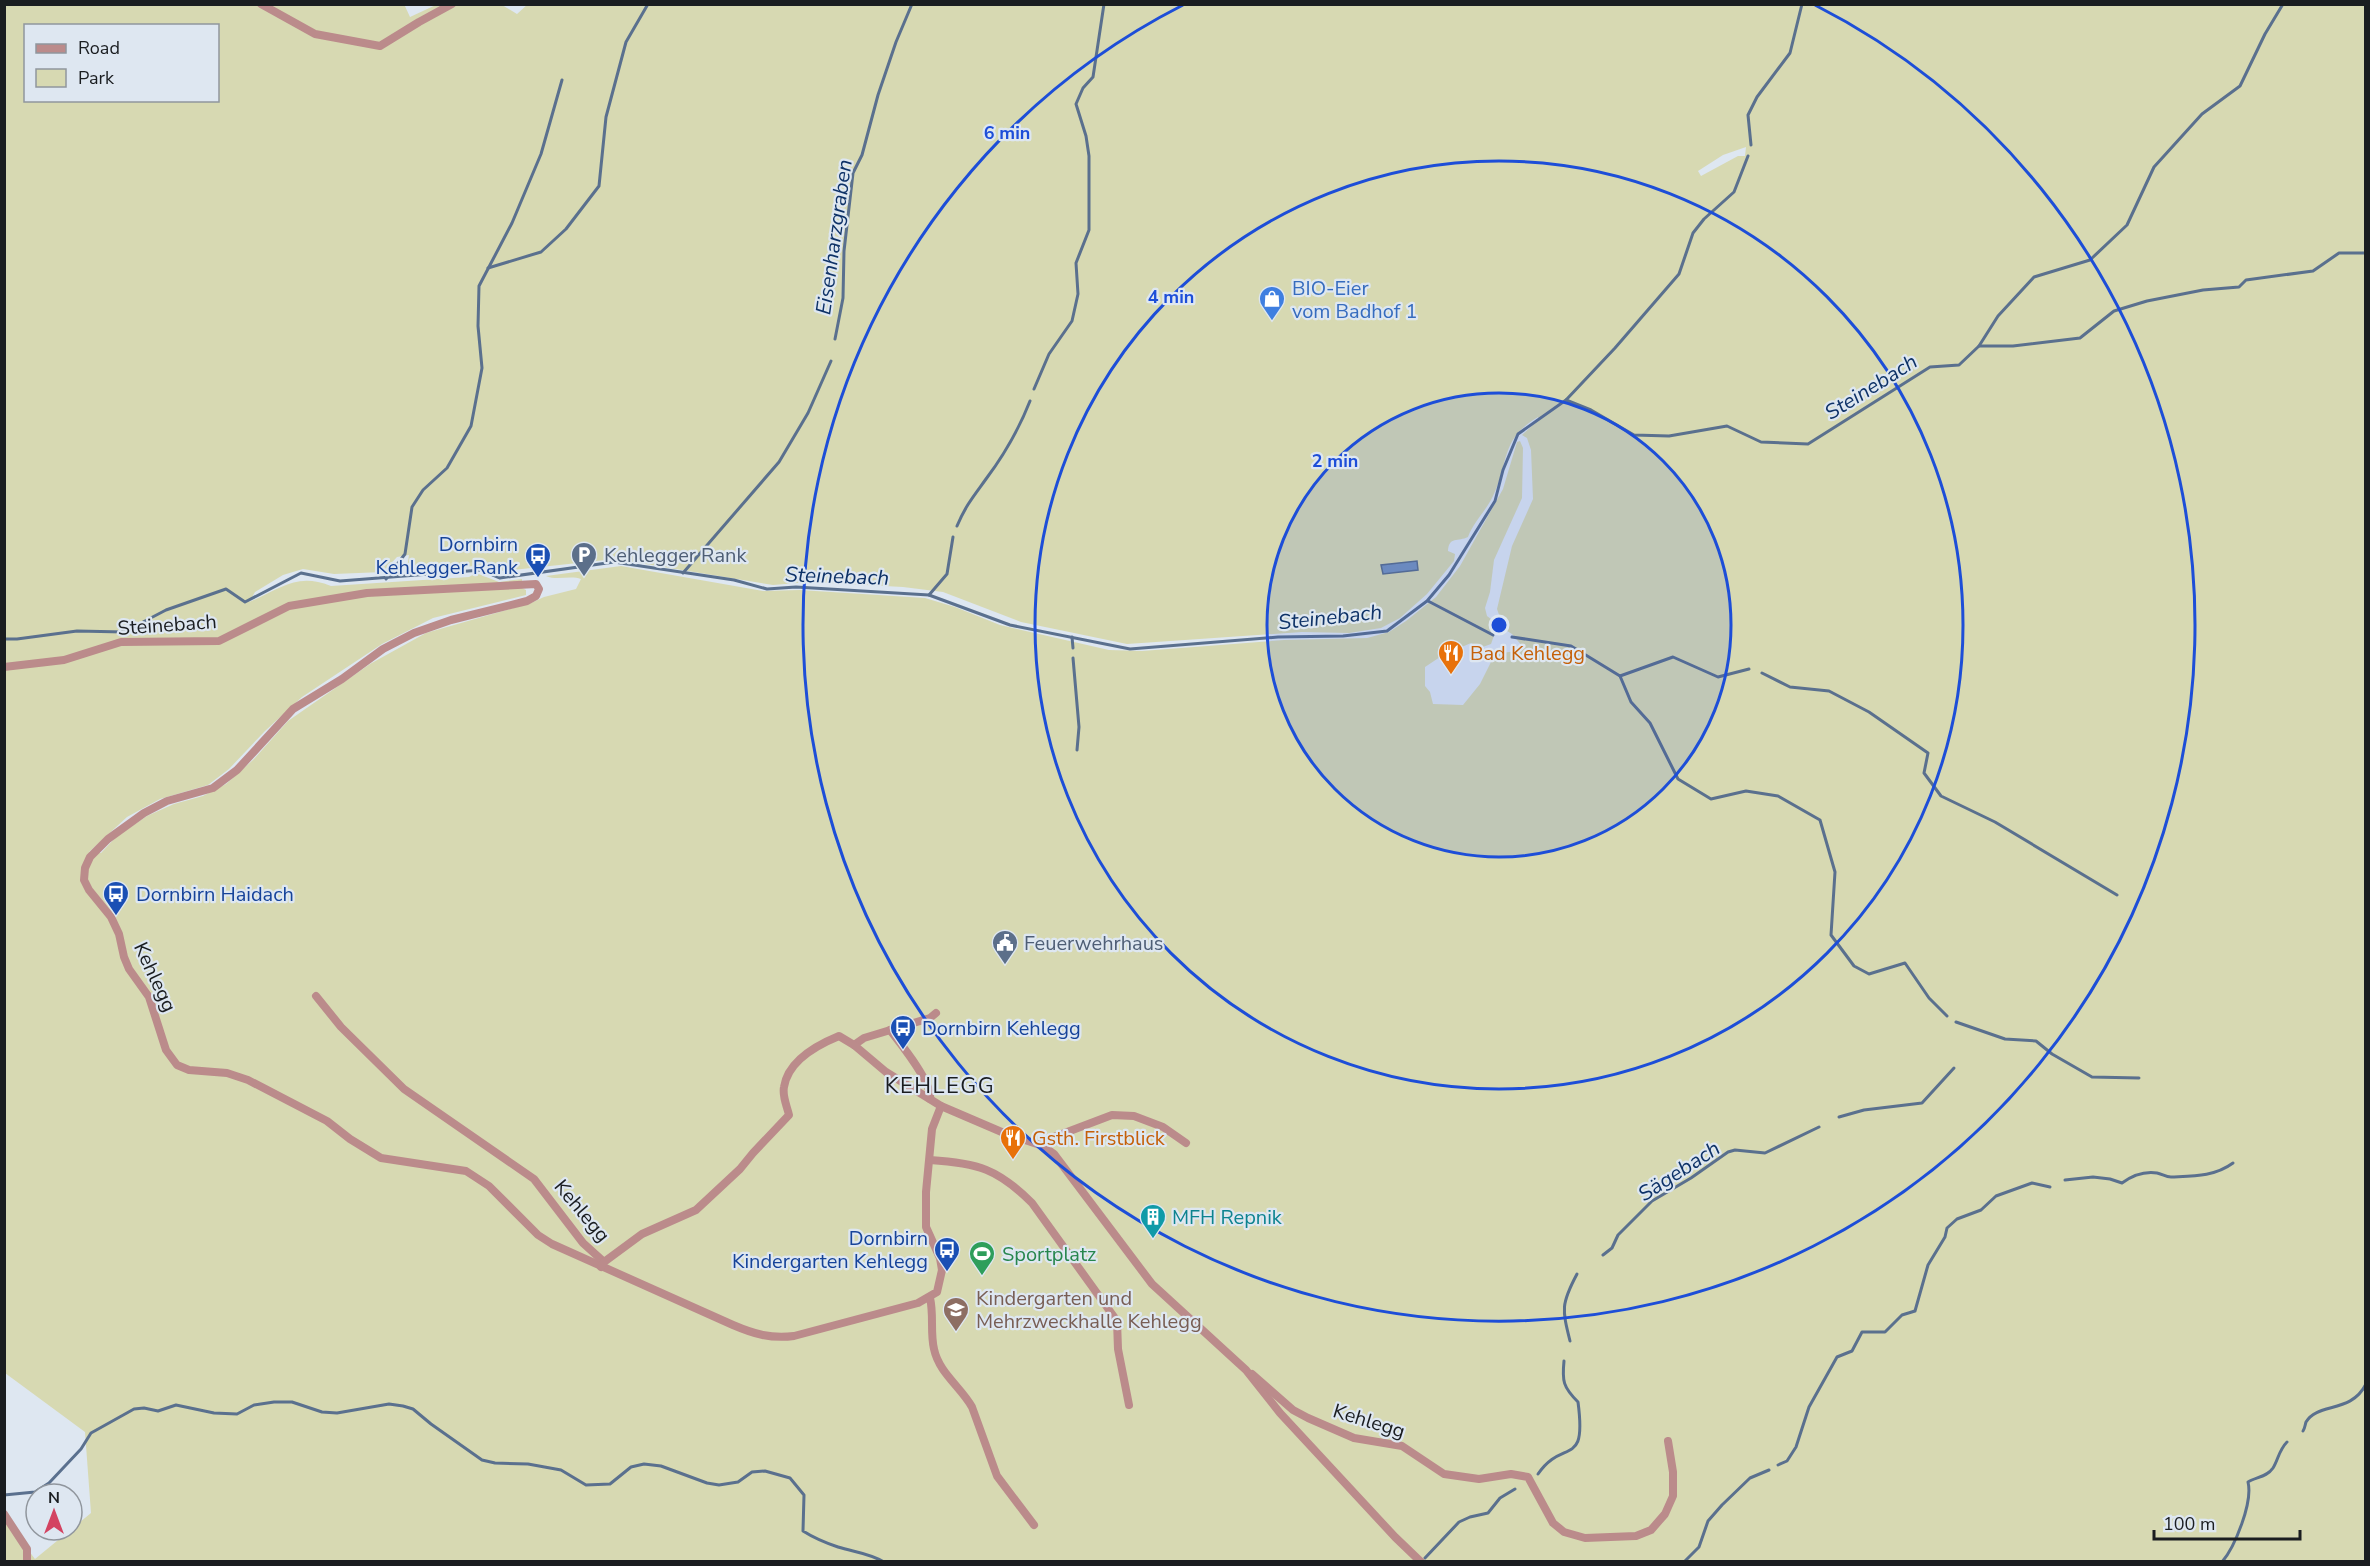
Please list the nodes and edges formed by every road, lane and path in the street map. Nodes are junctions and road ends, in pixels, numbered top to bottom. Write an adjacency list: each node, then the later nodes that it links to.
1 (261, 4): 2 (street)
2 (452, 4)
3 (539, 589): 4 (street, Steinebach); 14 (street, Kehlegg)
4 (4, 667)
5 (316, 996): 14 (street, Kehlegg)
6 (936, 1013): 7 (street)
7 (890, 1030): 8 (street); 9 (street)
8 (854, 1045): 9 (street, Kehlegg); 14 (street, Kehlegg)
9 (930, 1099): 10 (street, Kehlegg)
10 (941, 1106): 12 (street, Kehlegg); 13 (street)
11 (1186, 1143): 12 (street)
12 (1043, 1146): 16 (street, Kehlegg)
13 (930, 1160): 15 (street); 17 (street)
14 (602, 1265): 15 (street, Kehlegg)
15 (930, 1298): 20 (street)
16 (1246, 1370): 18 (street, Kehlegg); 22 (street, Kehlegg)
17 (1129, 1405)
18 (1668, 1441)
19 (4, 1515): 21 (street)
20 (1034, 1525)
21 (27, 1562)
22 (1421, 1562)

